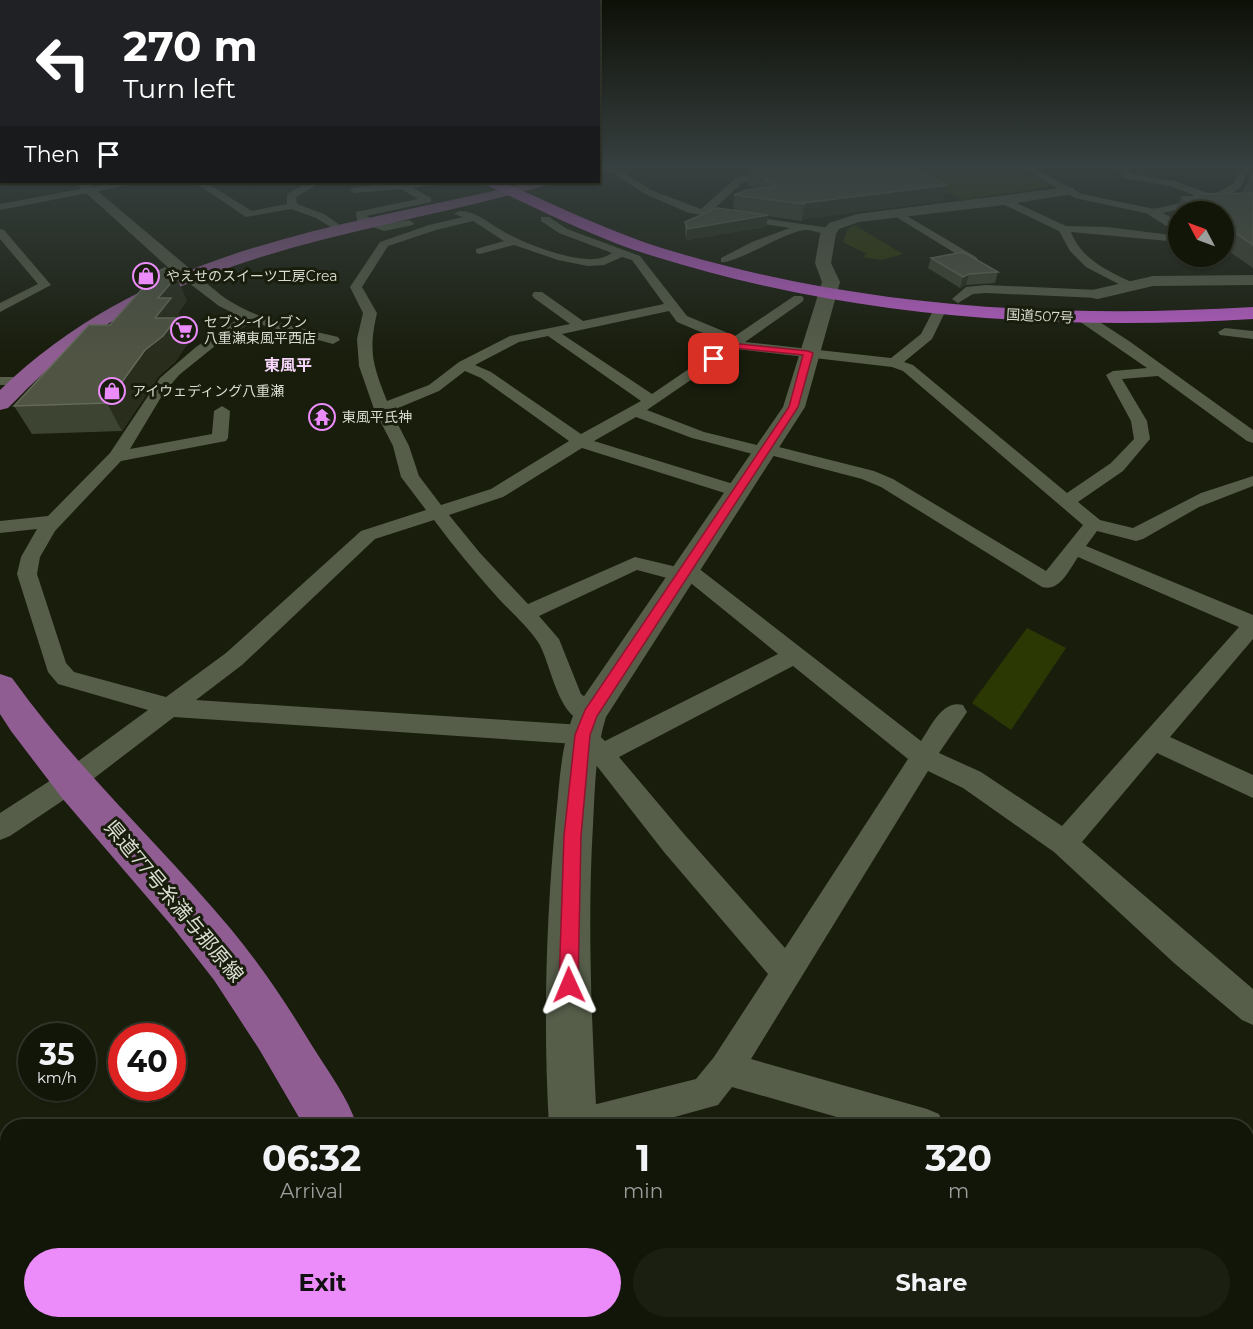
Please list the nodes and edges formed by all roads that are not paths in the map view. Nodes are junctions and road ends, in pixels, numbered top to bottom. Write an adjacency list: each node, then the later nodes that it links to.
1 (135, 229): 22 (street)
2 (341, 229): 22 (main road)
3 (427, 229): 49 (street)
4 (493, 229): 16 (street)
5 (563, 229): 18 (street)
6 (599, 229): 25 (highway)
7 (631, 229): 20 (highway)
8 (798, 229): 20 (street)
9 (817, 229): 13 (street)
10 (923, 229): 19 (street)
11 (1064, 229): 24 (street)
12 (1097, 229): 15 (street)
13 (830, 231): 25 (street)
14 (0, 232): 31 (street)
15 (1168, 238)
16 (515, 241): 17 (street); 18 (street)
17 (480, 251)
18 (622, 253): 30 (street)
19 (972, 259)
20 (725, 260): 25 (highway)
21 (1234, 266): 23 (street)
22 (189, 277): 33 (street); 46 (main road)
23 (1253, 279): 24 (street)
24 (1130, 286): 26 (street)
25 (819, 291): 28 (highway, 国道507号); 40 (street); 41 (street)
26 (1098, 294): 28 (street)
27 (538, 295): 35 (street)
28 (949, 304): 29 (highway, 国道507号); 34 (highway, 国道507号); 42 (street)
29 (1253, 306)
30 (671, 307): 35 (street); 40 (street)
31 (0, 309)
32 (1253, 313): 34 (highway, 国道507号)
33 (249, 318): 39 (street); 55 (street)
34 (1084, 318): 44 (street)
35 (579, 324): 36 (street)
36 (549, 331): 43 (street); 47 (street)
37 (1225, 332): 38 (street)
38 (1253, 335)
39 (333, 340)
40 (735, 344): 41 (street); 47 (street)
41 (808, 353): 42 (street); 54 (street)
42 (894, 363): 58 (street)
43 (464, 365): 49 (street); 53 (street)
44 (1159, 371): 52 (street); 58 (street)
45 (0, 381): 46 (street)
46 (20, 381): 48 (main road)
47 (652, 401): 51 (street)
48 (0, 403)
49 (382, 409): 59 (street)
50 (222, 411): 55 (street)
51 (635, 411): 53 (street); 54 (street)
52 (1253, 438)
53 (581, 442): 57 (street); 59 (street)
54 (765, 450): 57 (street); 63 (street)
55 (115, 458): 60 (street)
56 (1253, 481): 61 (street)
57 (737, 491): 64 (street)
58 (1066, 501): 61 (street)
59 (438, 511): 65 (street); 69 (street)
60 (54, 521): 62 (street); 69 (street)
61 (1093, 524): 63 (street)
62 (0, 527)
63 (1074, 548): 66 (street)
64 (684, 572): 65 (street); 67 (street); 71 (street)
65 (525, 614): 71 (street)
66 (1253, 625): 72 (street)
67 (794, 655): 71 (street); 73 (street)
68 (0, 687): 74 (main road, 県道77号糸満与那原線)
69 (168, 707): 71 (street); 74 (street)
70 (955, 712): 73 (street)
71 (592, 735): 78 (street); 82 (street)
72 (1153, 740): 75 (street); 77 (street)
73 (923, 757): 77 (street); 78 (street)
74 (70, 781): 76 (street); 81 (main road, 県道77号糸満与那原線)
75 (1253, 787)
76 (0, 828)
77 (1064, 843): 79 (street)
78 (787, 973): 80 (street)
79 (1253, 1009)
80 (726, 1069): 83 (street); 84 (street)
81 (328, 1119)
82 (575, 1119)
83 (603, 1119)
84 (902, 1119)

